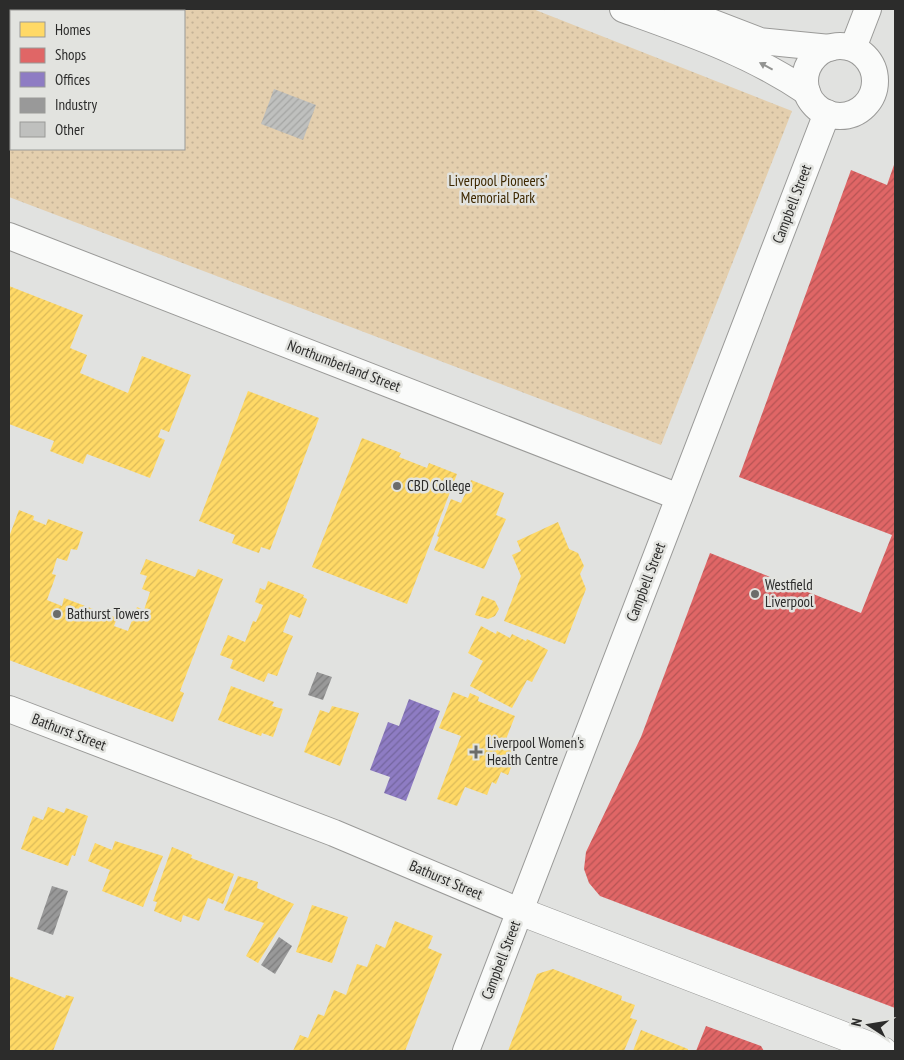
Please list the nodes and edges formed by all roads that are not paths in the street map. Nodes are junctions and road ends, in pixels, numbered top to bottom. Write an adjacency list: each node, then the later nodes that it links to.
1 (622, 9): 5 (street, one-way to 1)
2 (677, 9): 4 (street)
3 (868, 9): 4 (street)
4 (841, 48): 5 (street); 6 (street)
5 (807, 92): 6 (street)
6 (827, 113): 8 (street, Campbell Street)
7 (9, 236): 8 (street, Northumberland Street)
8 (679, 497): 10 (street, Campbell Street)
9 (9, 709): 10 (street, Bathurst Street)
10 (519, 911): 11 (street, Campbell Street); 12 (street, Bathurst Street)
11 (466, 1051)
12 (883, 1051)

